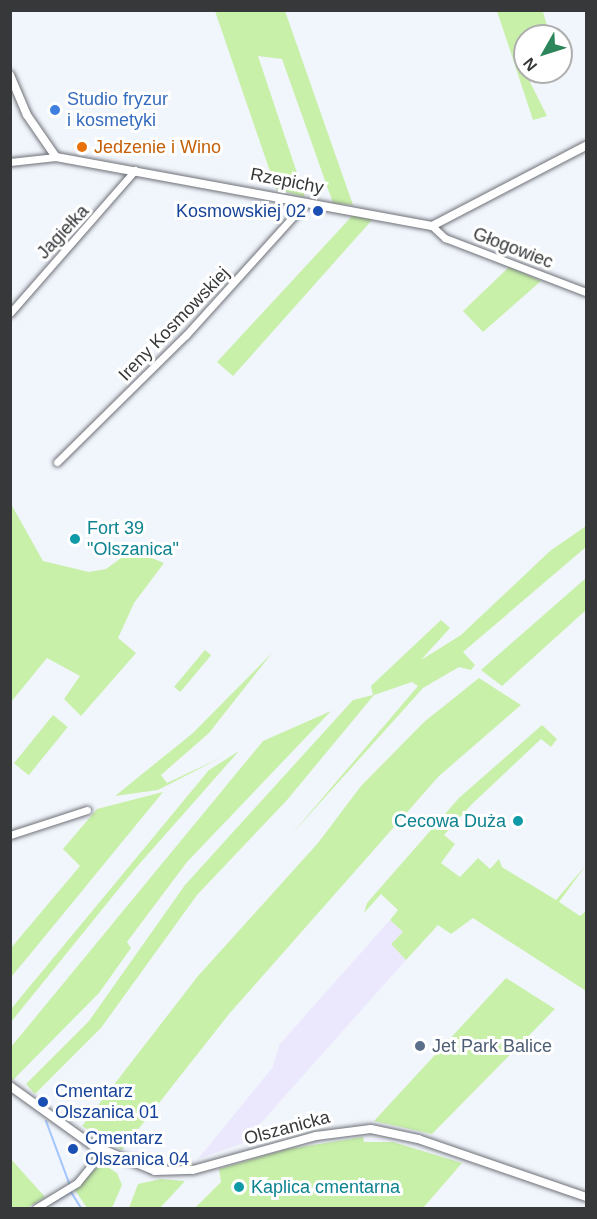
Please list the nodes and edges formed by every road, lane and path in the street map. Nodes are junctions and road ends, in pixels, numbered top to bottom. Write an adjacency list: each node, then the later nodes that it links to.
1 (10, 75): 3 (street)
2 (586, 146): 7 (street)
3 (56, 157): 4 (street); 5 (street, Rzepichy)
4 (10, 162)
5 (135, 170): 6 (street, Rzepichy); 9 (street, Jagiełka)
6 (306, 202): 7 (street, Rzepichy); 10 (street, Ireny Kosmowskiej)
7 (432, 226): 8 (street, Głogowiec)
8 (586, 292)
9 (10, 313)
10 (57, 462)
11 (87, 810): 12 (street)
12 (10, 835)
13 (10, 1086): 14 (street, Olszanicka)
14 (103, 1151): 15 (street, Olszanicka); 16 (street)
15 (586, 1197)
16 (36, 1209)

